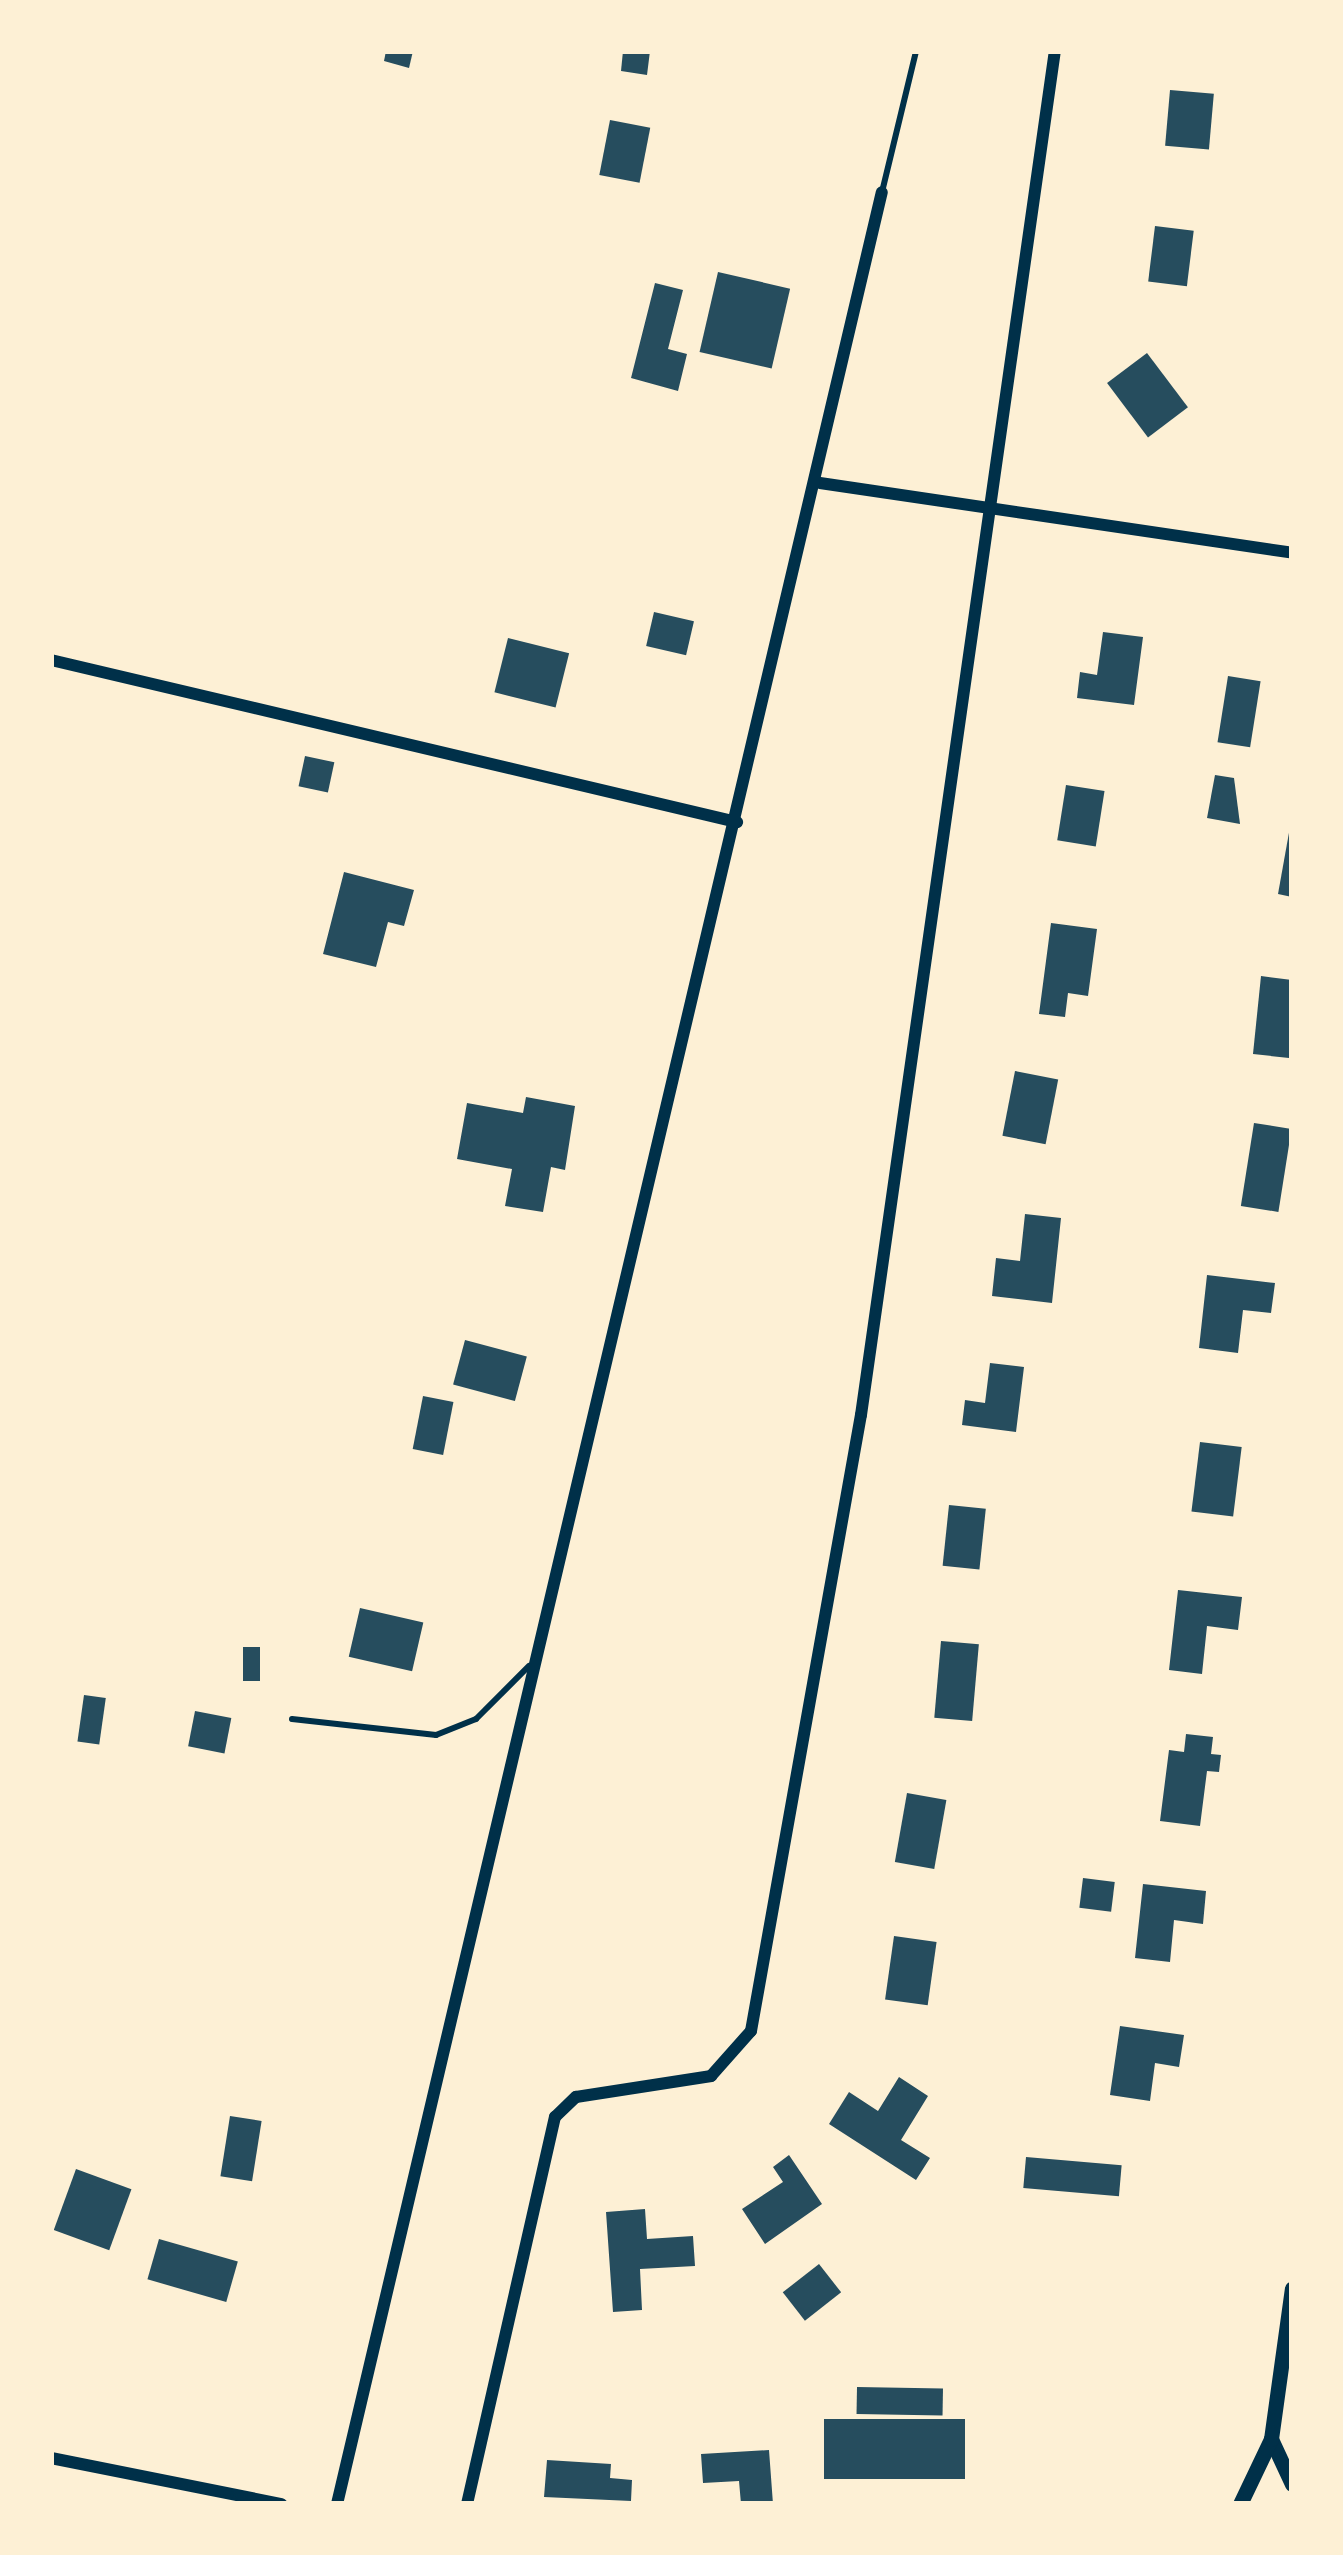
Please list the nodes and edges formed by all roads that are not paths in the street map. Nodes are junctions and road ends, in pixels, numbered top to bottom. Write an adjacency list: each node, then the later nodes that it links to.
1 (916, 51): 3 (lane)
2 (1055, 51): 5 (street)
3 (882, 192): 4 (street)
4 (820, 483): 5 (street); 8 (street)
5 (994, 505): 6 (street); 17 (street)
6 (1292, 553)
7 (51, 660): 8 (street)
8 (737, 822): 9 (street)
9 (531, 1663): 10 (lane); 16 (street)
10 (292, 1719)
11 (1292, 2288): 12 (street)
12 (1271, 2439): 14 (street); 18 (street)
13 (51, 2458): 15 (street)
14 (1292, 2484)
15 (281, 2504)
16 (337, 2504)
17 (466, 2504)
18 (1240, 2504)

